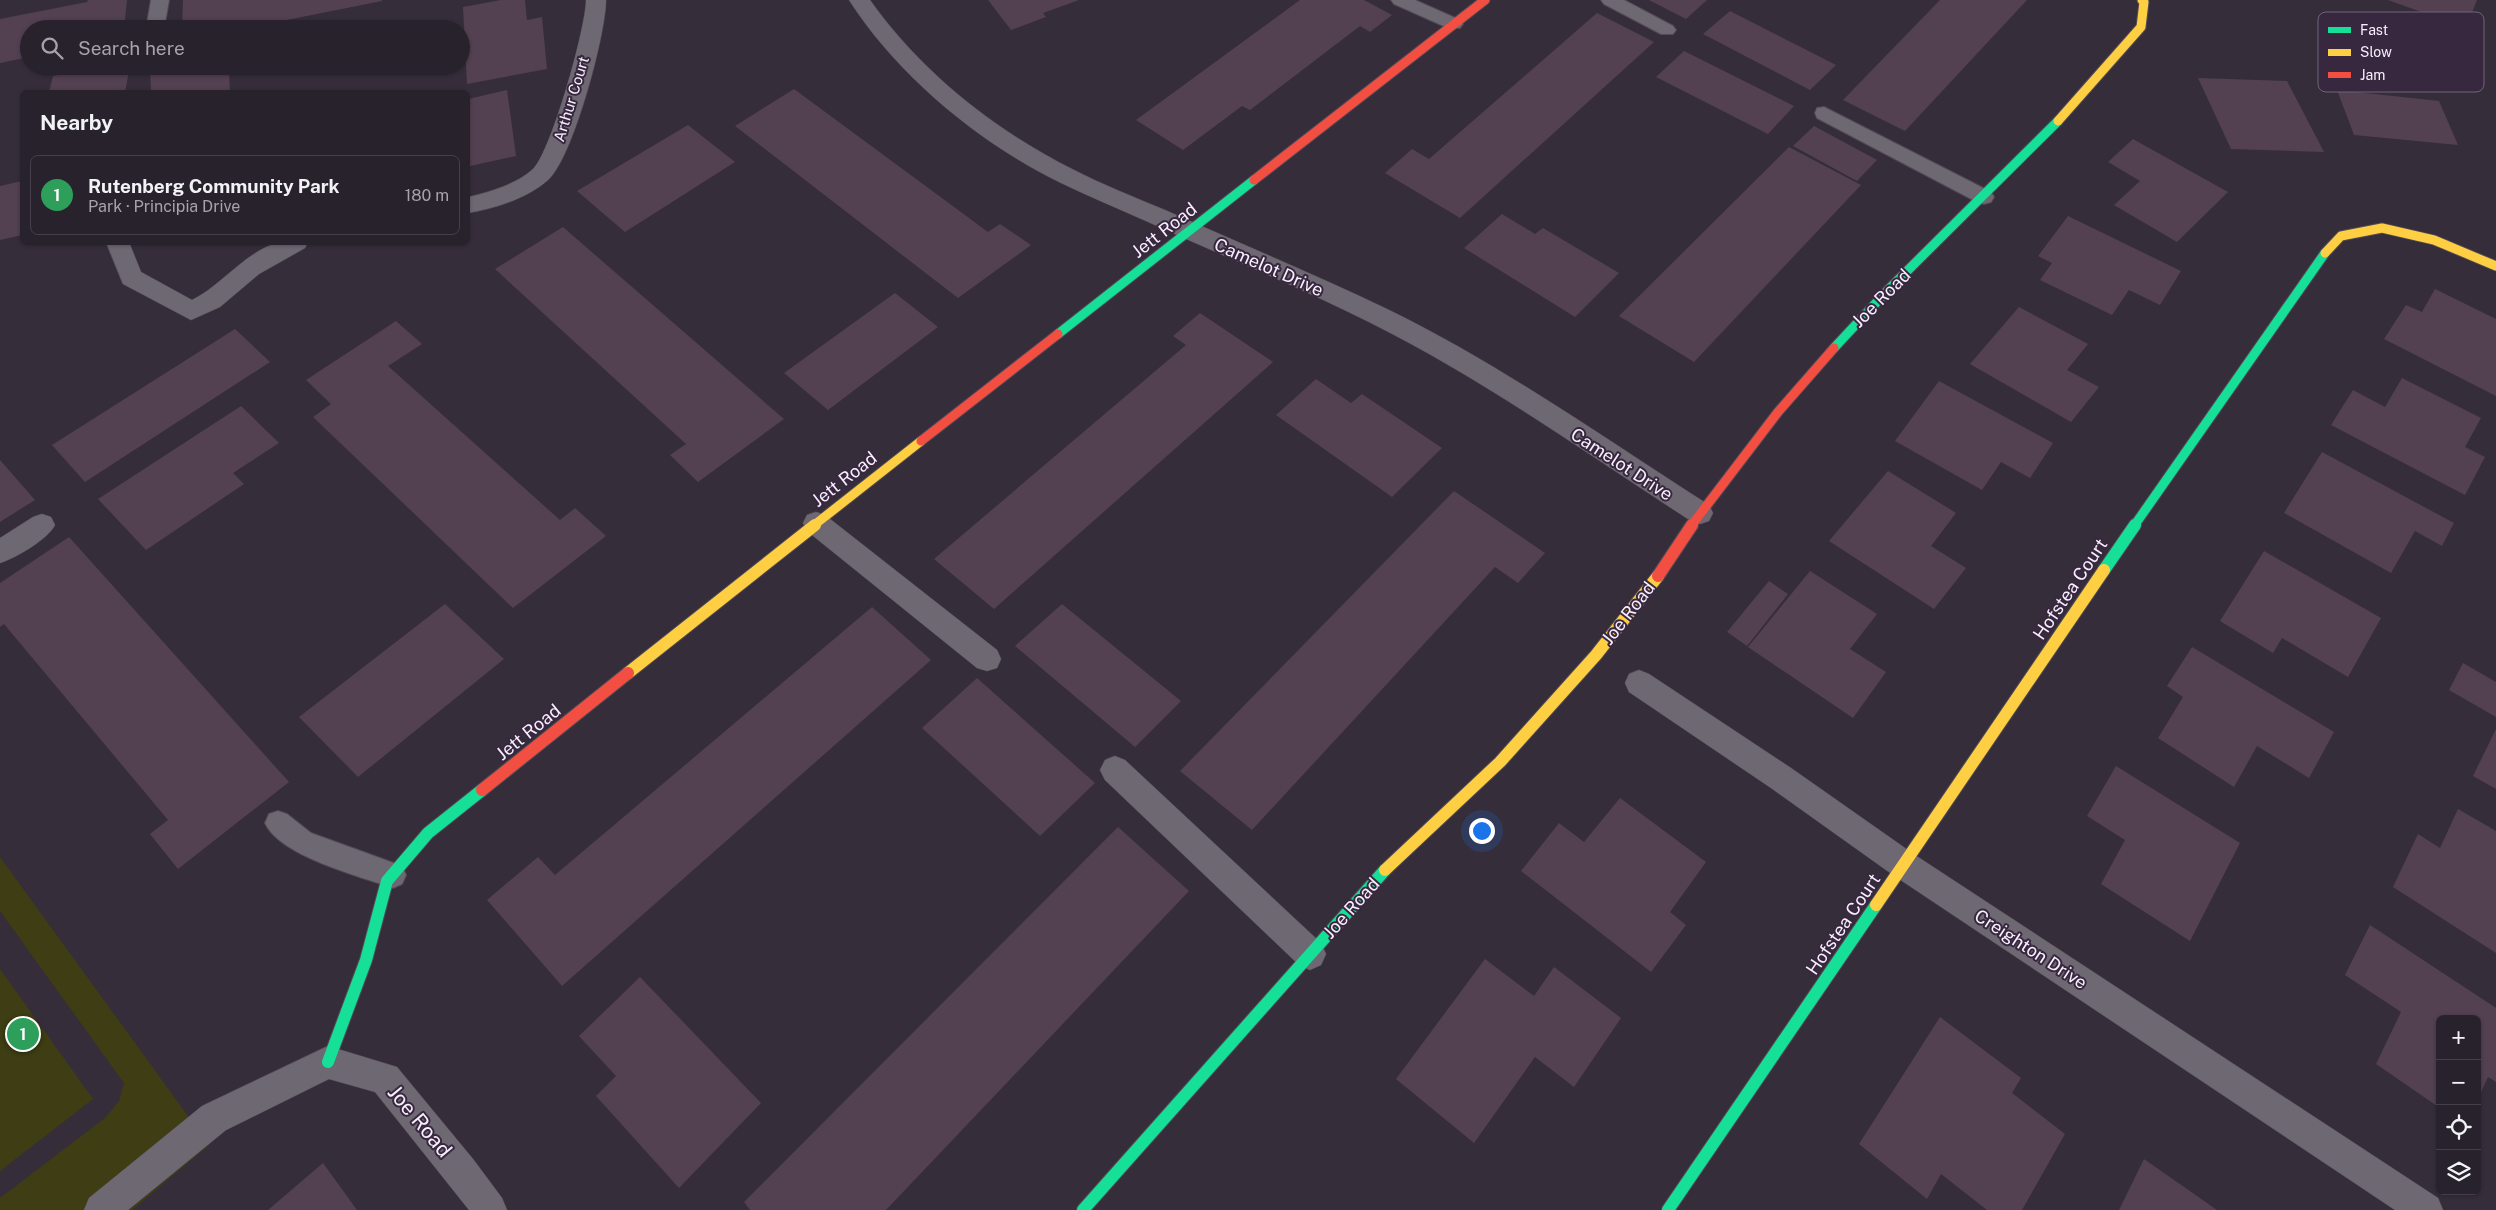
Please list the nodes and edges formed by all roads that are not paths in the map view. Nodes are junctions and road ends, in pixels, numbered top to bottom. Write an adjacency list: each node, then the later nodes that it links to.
1 (160, 0): 8 (lane)
2 (596, 0): 13 (street, Arthur Court)
3 (859, 0): 14 (street, Camelot Drive)
4 (1400, 0): 9 (lane)
5 (1485, 0): 9 (street, Jett Road)
6 (1610, 0): 10 (lane)
7 (2142, 0): 12 (street, Joe Road)
8 (156, 20)
9 (1454, 24): 14 (street, Jett Road)
10 (1667, 30)
11 (1824, 113): 12 (lane)
12 (1984, 197): 18 (street, Joe Road)
13 (470, 205)
14 (1190, 232): 18 (street, Camelot Drive); 19 (street, Jett Road)
15 (118, 245): 16 (street)
16 (292, 245)
17 (2496, 266): 26 (street, Hofstea Court)
18 (1700, 514): 28 (street, Joe Road)
19 (816, 523): 22 (street); 27 (street, Jett Road)
20 (42, 525): 21 (street)
21 (0, 552)
22 (987, 659)
23 (1639, 683): 26 (street, Creighton Drive)
24 (1115, 770): 28 (street)
25 (278, 823): 27 (lane)
26 (1904, 865): 33 (street, Hofstea Court); 34 (street, Creighton Drive)
27 (393, 875): 29 (street, Jett Road)
28 (1310, 954): 32 (street, Joe Road)
29 (328, 1062): 30 (street); 31 (street, Joe Road)
30 (101, 1210)
31 (490, 1210)
32 (1083, 1210)
33 (1668, 1210)
34 (2426, 1210)

